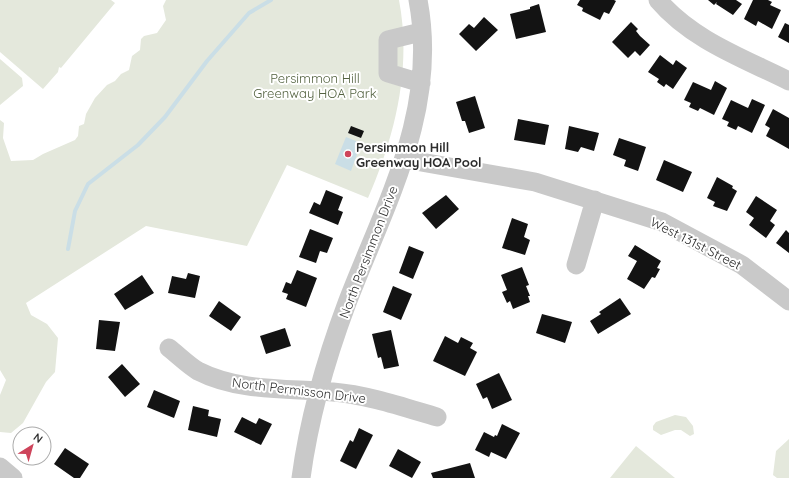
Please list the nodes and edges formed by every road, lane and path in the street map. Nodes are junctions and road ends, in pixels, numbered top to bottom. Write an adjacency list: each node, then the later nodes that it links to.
1 (418, 0): 3 (street, North Persimmon Drive)
2 (658, 0): 4 (street)
3 (421, 32): 5 (street, North Persimmon Drive); 5 (street)
4 (789, 80)
5 (421, 82): 6 (street, North Persimmon Drive)
6 (404, 159): 7 (street, West 131st Street); 11 (street, North Persimmon Drive)
7 (595, 200): 8 (street); 9 (street, West 131st Street)
8 (576, 265)
9 (789, 302)
10 (169, 348): 11 (street, North Permisson Drive)
11 (318, 392): 12 (street, North Permisson Drive); 15 (street, North Persimmon Drive)
12 (437, 417)
13 (0, 467): 14 (street)
14 (13, 478)
15 (301, 478)

